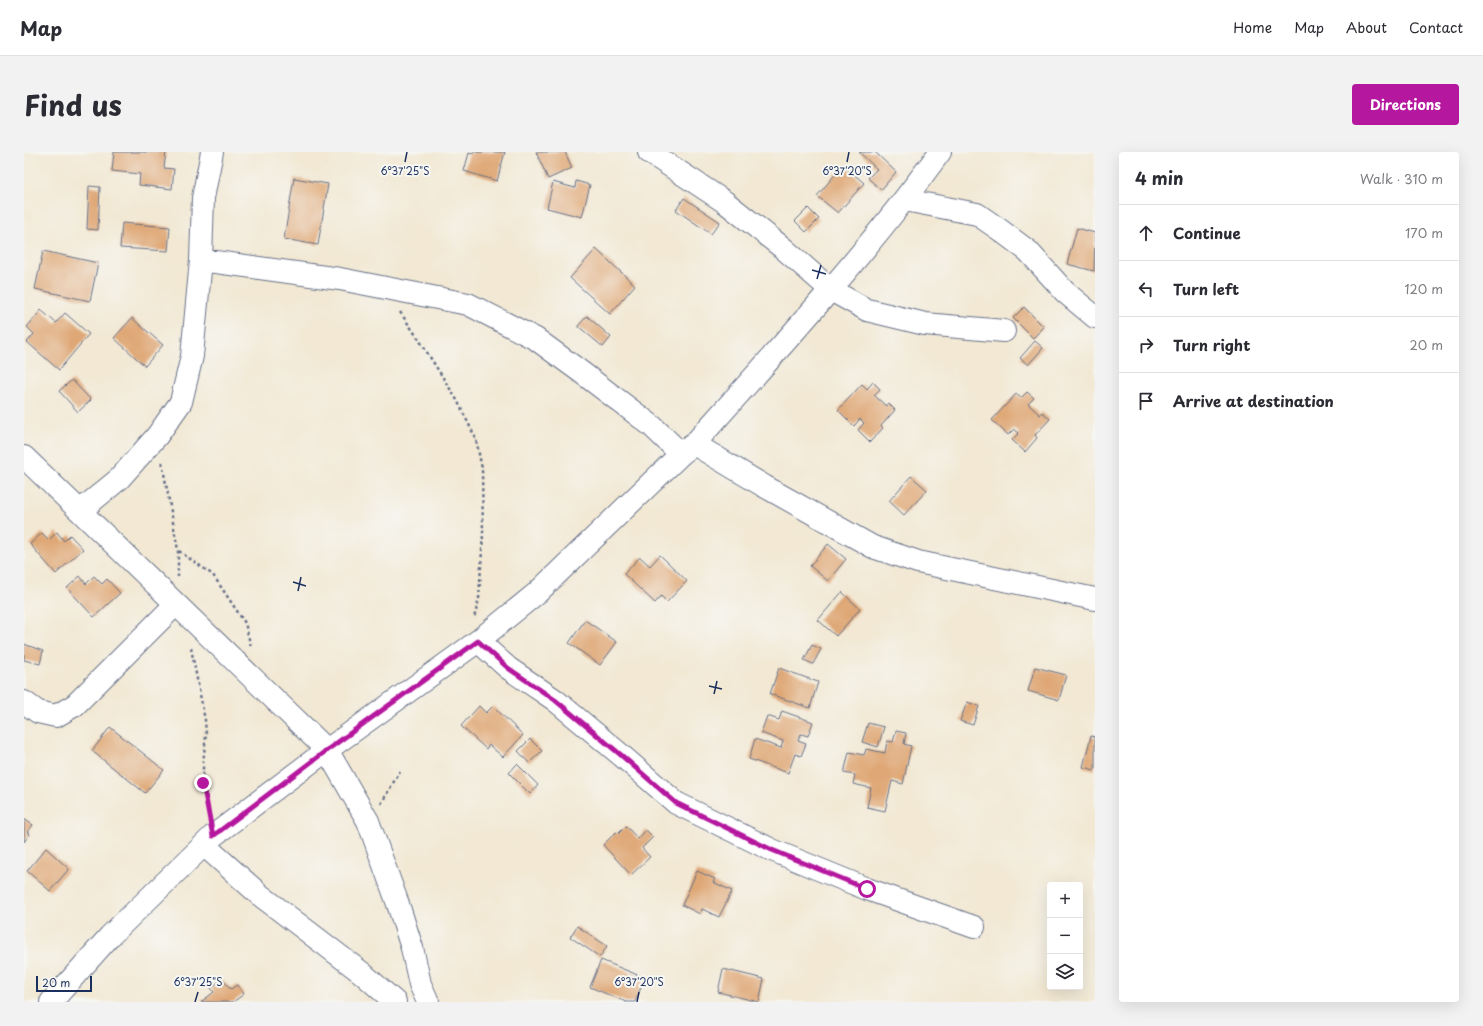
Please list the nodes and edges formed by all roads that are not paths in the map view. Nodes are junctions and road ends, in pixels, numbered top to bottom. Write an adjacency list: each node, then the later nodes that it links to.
1 (212, 152): 5 (street)
2 (649, 152): 6 (street)
3 (940, 152): 4 (street)
4 (905, 200): 6 (street); 7 (street)
5 (201, 260): 9 (street); 11 (street)
6 (831, 290): 8 (street); 9 (street)
7 (1095, 317)
8 (1004, 331)
9 (688, 449): 12 (street); 14 (street)
10 (24, 457): 11 (street)
11 (80, 510): 13 (street)
12 (1092, 596)
13 (180, 609): 15 (street); 16 (street)
14 (476, 631): 16 (street); 18 (street)
15 (24, 702)
16 (327, 750): 17 (street); 21 (street)
17 (208, 840): 19 (street); 20 (street)
18 (974, 927)
19 (52, 1002)
20 (395, 1002)
21 (428, 1002)

